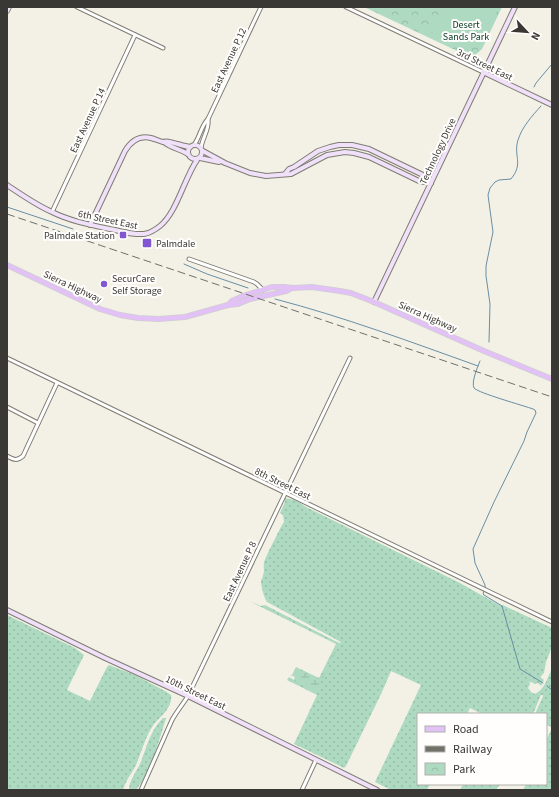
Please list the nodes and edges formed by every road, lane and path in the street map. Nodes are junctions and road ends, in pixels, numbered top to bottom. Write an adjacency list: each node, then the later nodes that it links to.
1 (9, 7): 6 (street)
2 (77, 7): 7 (street)
3 (261, 7): 11 (street, East Avenue P 12)
4 (346, 7): 9 (street, 3rd Street East)
5 (515, 7): 9 (street, Technology Drive)
6 (7, 11)
7 (135, 35): 8 (street); 21 (street, East Avenue P 14)
8 (163, 48)
9 (483, 72): 10 (street, 3rd Street East); 19 (street, Technology Drive)
10 (552, 105)
11 (208, 119): 13 (street, East Avenue P 12); 14 (street, East Avenue P 12)
12 (163, 142): 13 (street); 15 (street); 22 (street)
13 (192, 146): 14 (street); 15 (street)
14 (202, 149): 16 (street); 17 (street)
15 (188, 154): 16 (street)
16 (199, 159): 17 (street); 22 (street, 6th Street East)
17 (225, 163): 18 (street)
18 (285, 174): 19 (street); 19 (street)
19 (431, 183): 27 (street, Technology Drive)
20 (7, 185): 21 (street, 6th Street East)
21 (52, 212): 22 (street, 6th Street East)
22 (90, 224)
23 (189, 259): 26 (street)
24 (7, 265): 28 (main road, Sierra Highway)
25 (293, 288): 26 (main road, Sierra Highway); 27 (main road, Sierra Highway); 28 (main road, Sierra Highway)
26 (263, 290): 28 (main road, Sierra Highway)
27 (374, 302): 31 (main road, Sierra Highway)
28 (228, 305)
29 (7, 358): 32 (street, 8th Street East)
30 (350, 358): 36 (street, East Avenue P 8)
31 (552, 379)
32 (57, 383): 34 (street); 36 (street, 8th Street East)
33 (7, 407): 34 (street)
34 (38, 423): 35 (street)
35 (7, 456)
36 (285, 493): 38 (street, 8th Street East); 39 (street, East Avenue P 8)
37 (7, 610): 39 (street, 10th Street East)
38 (552, 622)
39 (188, 696): 40 (street, 10th Street East); 42 (street, East Avenue P 8)
40 (316, 760): 41 (street, 10th Street East); 43 (street)
41 (366, 785): 44 (street); 45 (street, 10th Street East)
42 (141, 790)
43 (302, 790)
44 (364, 790)
45 (377, 790)

